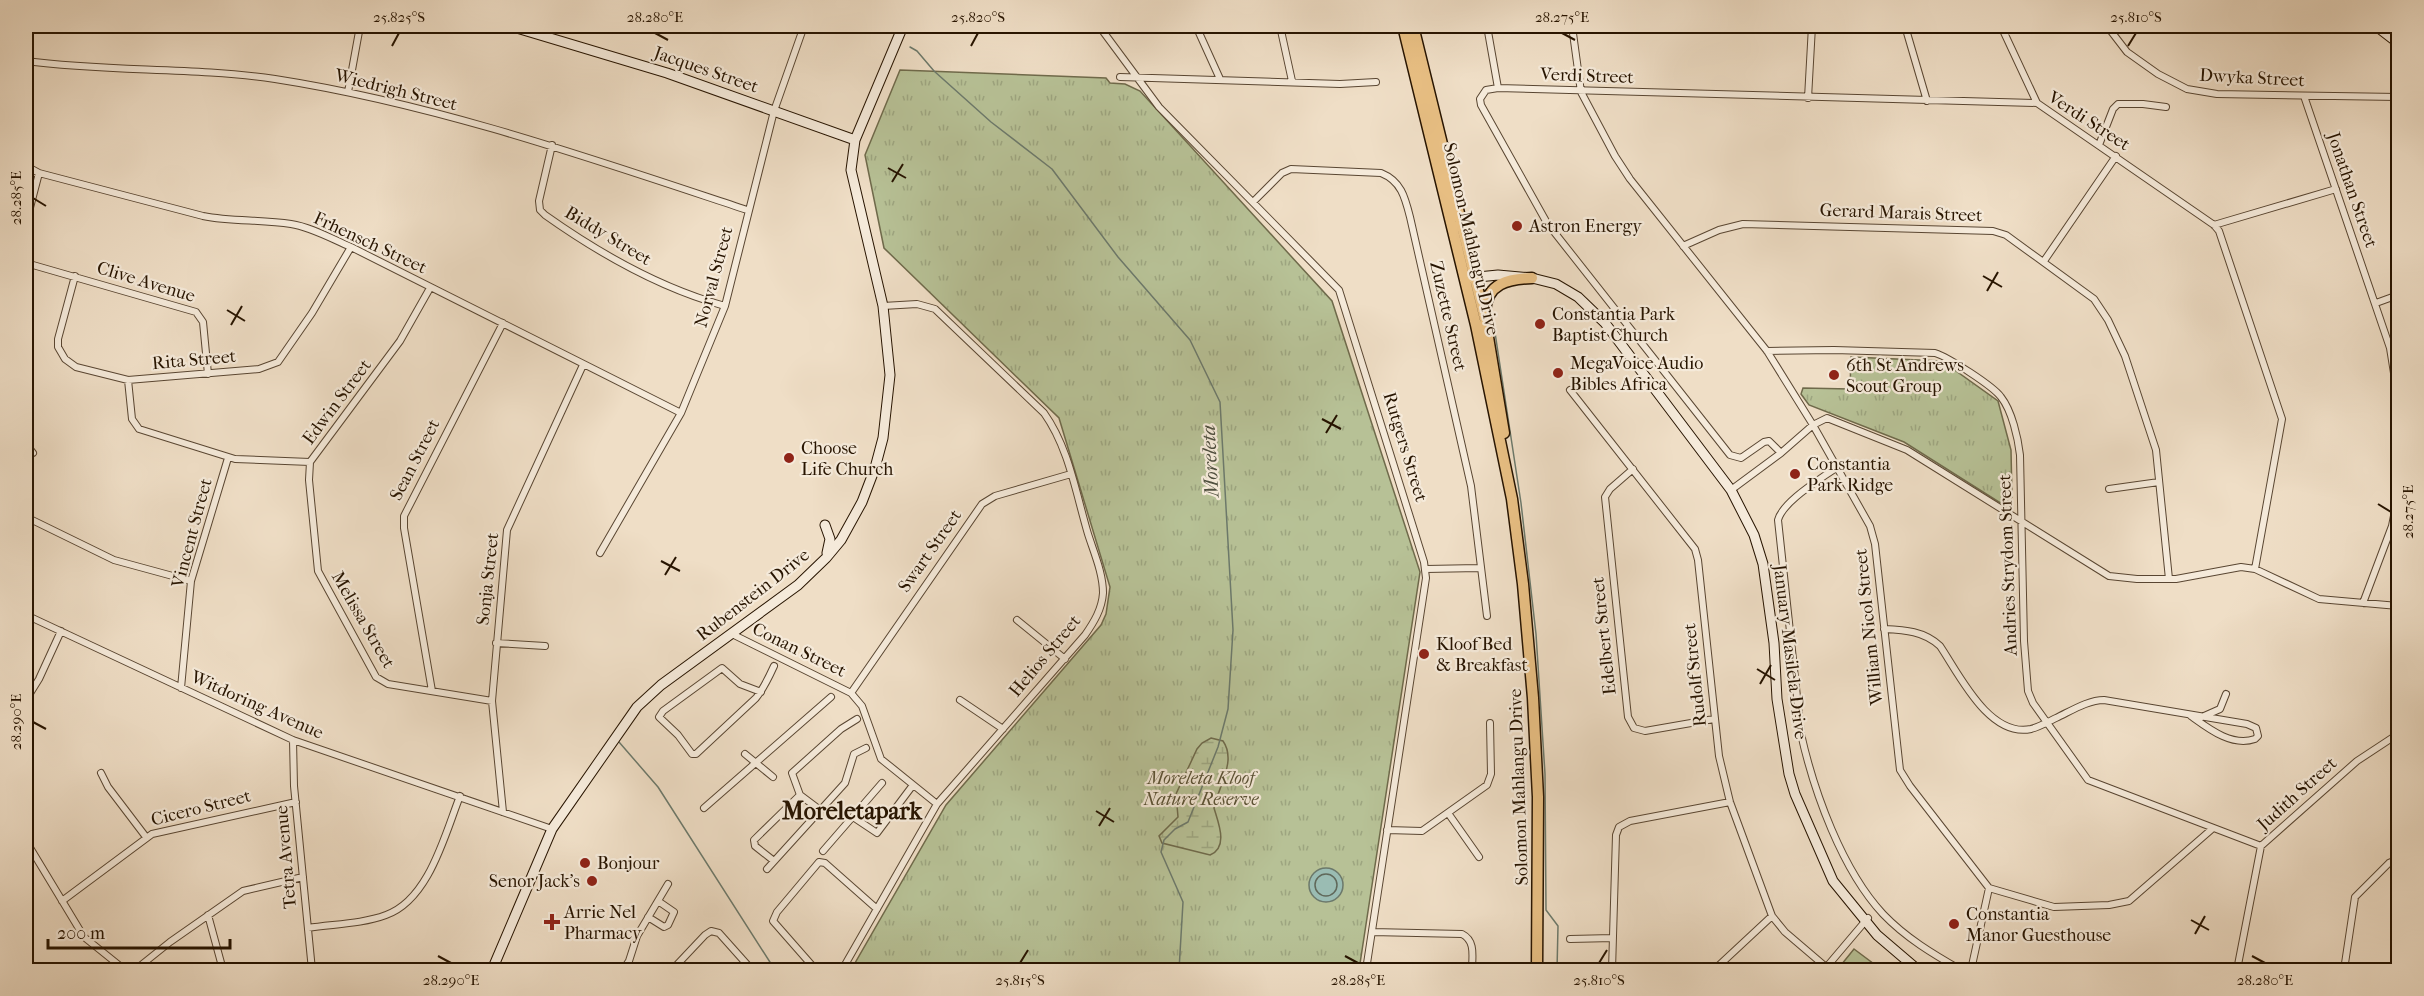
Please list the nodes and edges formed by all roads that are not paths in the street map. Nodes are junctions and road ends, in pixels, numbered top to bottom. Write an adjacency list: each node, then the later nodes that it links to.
1 (360, 26): 28 (street)
2 (510, 26): 36 (street, Jacques Street)
3 (804, 26): 36 (street, Norval Street)
4 (903, 26): 37 (street, Rubenstein Drive)
5 (1098, 26): 23 (street, Rutgers Street)
6 (1196, 26): 24 (street)
7 (1280, 26): 25 (street)
8 (1403, 26): 52 (main road, Solomon Mahlangu Drive)
9 (1413, 26): 52 (main road, Solomon Mahlangu Drive)
10 (1487, 26): 27 (street)
11 (1572, 26): 29 (street, William Nicol Street)
12 (1812, 26): 31 (street)
13 (1905, 26): 33 (street)
14 (2019, 26): 18 (street)
15 (2107, 26): 30 (street, Dwyka Street)
16 (2376, 26): 20 (street)
17 (2386, 26): 19 (street)
18 (2002, 29): 34 (street)
19 (2398, 35)
20 (2398, 43)
21 (26, 61): 28 (street, Wiedrigh Street)
22 (1120, 77): 23 (street)
23 (1136, 78): 24 (street); 44 (street, Rutgers Street)
24 (1220, 79): 25 (street)
25 (1292, 81): 26 (street)
26 (1376, 82)
27 (1498, 88): 29 (street, Verdi Street); 73 (street)
28 (348, 92): 38 (street, Wiedrigh Street)
29 (1581, 92): 31 (street, Verdi Street); 48 (street, William Nicol Street)
30 (2304, 96): 32 (street, Dwyka Street); 43 (street, Jonathan Street)
31 (1808, 98): 33 (street, Verdi Street)
32 (2398, 98)
33 (1927, 101): 34 (street, Verdi Street)
34 (2037, 104): 39 (street, Verdi Street)
35 (2166, 107): 39 (street)
36 (774, 111): 37 (street, Jacques Street); 45 (street, Norval Street)
37 (855, 140): 59 (street, Rubenstein Drive)
38 (552, 145): 45 (street, Wiedrigh Street); 58 (street, Biddy Street)
39 (2099, 145): 40 (street, Verdi Street)
40 (2116, 156): 47 (street, Verdi Street); 50 (street)
41 (26, 166): 42 (street, Frhensch Street)
42 (39, 173): 46 (street); 49 (street, Frhensch Street)
43 (2336, 189): 47 (street); 57 (street, Jonathan Street)
44 (1253, 202): 89 (street, Zuzette Street); 90 (street, Rutgers Street)
45 (747, 210): 58 (street, Norval Street)
46 (26, 223)
47 (2214, 225): 91 (street)
48 (1683, 246): 50 (street, Gerard Marais Street); 63 (street, William Nicol Street)
49 (351, 247): 55 (street, Frhensch Street); 65 (street, Rita Street)
50 (2044, 261): 80 (street, Gerard Marais Street)
51 (26, 263): 53 (street, Clive Avenue)
52 (1469, 275): 54 (street, January Masilela Drive); 60 (main road, Solomon Mahlangu Drive); 61 (street, January Masilela Drive); 75 (main road, Solomon Mahlangu Drive)
53 (75, 276): 65 (street, Clive Avenue); 66 (street, Rita Street)
54 (1532, 278): 60 (main road); 61 (street, January Masilela Drive)
55 (430, 288): 62 (street, Frhensch Street); 76 (street, Edwin Street)
56 (2398, 295): 57 (street)
57 (2376, 303): 68 (street, Jonathan Street)
58 (725, 306): 69 (street, Norval Street)
59 (883, 306): 79 (street, Helios Street); 85 (street, Rubenstein Drive)
60 (1485, 319): 75 (main road, Solomon Mahlangu Drive)
61 (1602, 320): 81 (street, January Masilela Drive)
62 (502, 323): 64 (street, Frhensch Street); 107 (street, Sean Street)
63 (1767, 351): 70 (street, William Nicol Street); 86 (street, Andries Strydom Street)
64 (583, 365): 69 (street, Frhensch Street); 102 (street, Sonja Street)
65 (208, 374): 66 (street, Rita Street)
66 (128, 380): 74 (street, Edwin Street)
67 (1570, 390): 78 (street, Rudolf Street)
68 (2398, 398)
69 (681, 413): 87 (street, Norval Street)
70 (1813, 424): 73 (street); 77 (street, William Nicol Street); 86 (street)
71 (26, 444): 72 (street)
72 (33, 453)
73 (1781, 453): 81 (street)
74 (228, 458): 76 (street, Edwin Street); 93 (street, Vincent Street)
75 (1506, 460): 181 (main road, Solomon Mahlangu Drive)
76 (310, 462): 107 (street, Melissa Street)
77 (1837, 467): 99 (street, William Nicol Street); 186 (street)
78 (1633, 469): 118 (street, Rudolf Street); 118 (street, Edelbert Street)
79 (1071, 474): 104 (street, Helios Street); 109 (street, Swart Street)
80 (2159, 482): 82 (street); 92 (street, Gerard Marais Street)
81 (1731, 489): 163 (street, January Masilela Drive)
82 (2109, 489)
83 (2398, 495): 94 (street)
84 (26, 517): 93 (street)
85 (852, 522): 88 (street, Rubenstein Drive); 88 (street)
86 (2022, 522): 92 (street); 120 (street, Andries Strydom Street)
87 (600, 553)
88 (826, 558): 101 (street, Rubenstein Drive)
89 (1479, 568): 90 (street); 97 (street, Zuzette Street)
90 (1426, 569): 143 (street, Rutgers Street)
91 (2255, 569): 92 (street); 94 (street)
92 (2169, 579)
93 (191, 581): 106 (street, Vincent Street)
94 (2363, 603): 95 (street)
95 (2398, 606)
96 (26, 615): 100 (street, Witdoring Avenue)
97 (1487, 616)
98 (1017, 620): 104 (street)
99 (1884, 629): 120 (street); 156 (street, William Nicol Street)
100 (61, 631): 106 (street, Witdoring Avenue); 112 (street)
101 (732, 634): 109 (street, Conan Street); 141 (street, Rubenstein Drive)
102 (496, 643): 103 (street); 114 (street, Sonja Street)
103 (545, 646)
104 (1065, 658): 121 (street, Helios Street)
105 (774, 666): 108 (street)
106 (181, 688): 123 (street, Witdoring Avenue)
107 (432, 691): 114 (street, Melissa Street)
108 (761, 692): 108 (street)
109 (850, 693): 130 (street, Conan Street)
110 (2226, 694): 116 (street)
111 (831, 697): 126 (street)
112 (26, 700)
113 (960, 700): 121 (street)
114 (492, 701): 138 (street, Sonja Street)
115 (2192, 716): 116 (street); 116 (street); 120 (street)
116 (2202, 717)
117 (858, 719): 131 (street)
118 (1714, 719): 134 (street, Rudolf Street)
119 (1490, 723): 139 (street)
120 (2046, 723): 142 (street, Andries Strydom Street)
121 (1003, 729): 135 (street, Helios Street)
122 (2398, 734): 146 (street, Judith Street)
123 (293, 740): 132 (street, Witdoring Avenue); 133 (street, Tetra Avenue)
124 (866, 748): 137 (street)
125 (745, 754): 126 (street)
126 (756, 763): 128 (street); 136 (street)
127 (100, 773): 144 (street)
128 (773, 777)
129 (882, 783): 140 (street)
130 (914, 785): 135 (street, Conan Street); 140 (street)
131 (801, 795): 137 (street); 152 (street)
132 (460, 796): 138 (street, Witdoring Avenue); 164 (street)
133 (296, 802): 144 (street, Cicero Street); 154 (street, Tetra Avenue)
134 (1730, 802): 161 (street, Rudolf Street); 166 (street)
135 (937, 804): 159 (street, Helios Street)
136 (704, 808)
137 (820, 810): 152 (street)
138 (503, 812): 141 (street, Witdoring Avenue)
139 (1448, 813): 143 (street); 149 (street)
140 (853, 817): 147 (street)
141 (552, 829): 173 (street, Rubenstein Drive)
142 (2212, 829): 146 (street, Andries Strydom Street); 156 (street)
143 (1388, 830): 165 (street, Rutgers Street)
144 (146, 837): 157 (street, Cicero Street)
145 (26, 842): 148 (street)
146 (2261, 846): 188 (street, Judith Street)
147 (823, 851)
148 (34, 854): 151 (street); 157 (street)
149 (1479, 857)
150 (2398, 860): 189 (street)
151 (26, 861)
152 (774, 861): 153 (street)
153 (767, 869)
154 (303, 877): 160 (street); 164 (street, Tetra Avenue)
155 (668, 884): 158 (street)
156 (1989, 888): 187 (street)
157 (62, 901): 169 (street)
158 (658, 901): 162 (street); 162 (street)
159 (877, 909): 177 (street); 178 (street, Helios Street)
160 (208, 915): 170 (street); 171 (street)
161 (1772, 916): 168 (street, Rudolf Street); 183 (street)
162 (648, 917): 174 (street)
163 (1866, 920): 168 (street); 184 (street, January Masilela Drive); 185 (street, January Masilela Drive)
164 (308, 928): 172 (street, Tetra Avenue)
165 (1372, 932): 179 (street, Rutgers Street); 180 (street)
166 (1613, 938): 167 (street); 182 (street)
167 (1570, 939)
168 (1825, 969)
169 (125, 970)
170 (136, 970)
171 (223, 970)
172 (312, 970)
173 (492, 970)
174 (623, 970)
175 (672, 970): 176 (street)
176 (752, 970)
177 (816, 970)
178 (842, 970)
179 (1366, 970)
180 (1472, 970)
181 (1537, 970)
182 (1612, 970)
183 (1714, 970)
184 (1918, 970)
185 (1926, 970)
186 (1961, 970)
187 (1971, 970)
188 (2237, 970)
189 (2344, 970)

